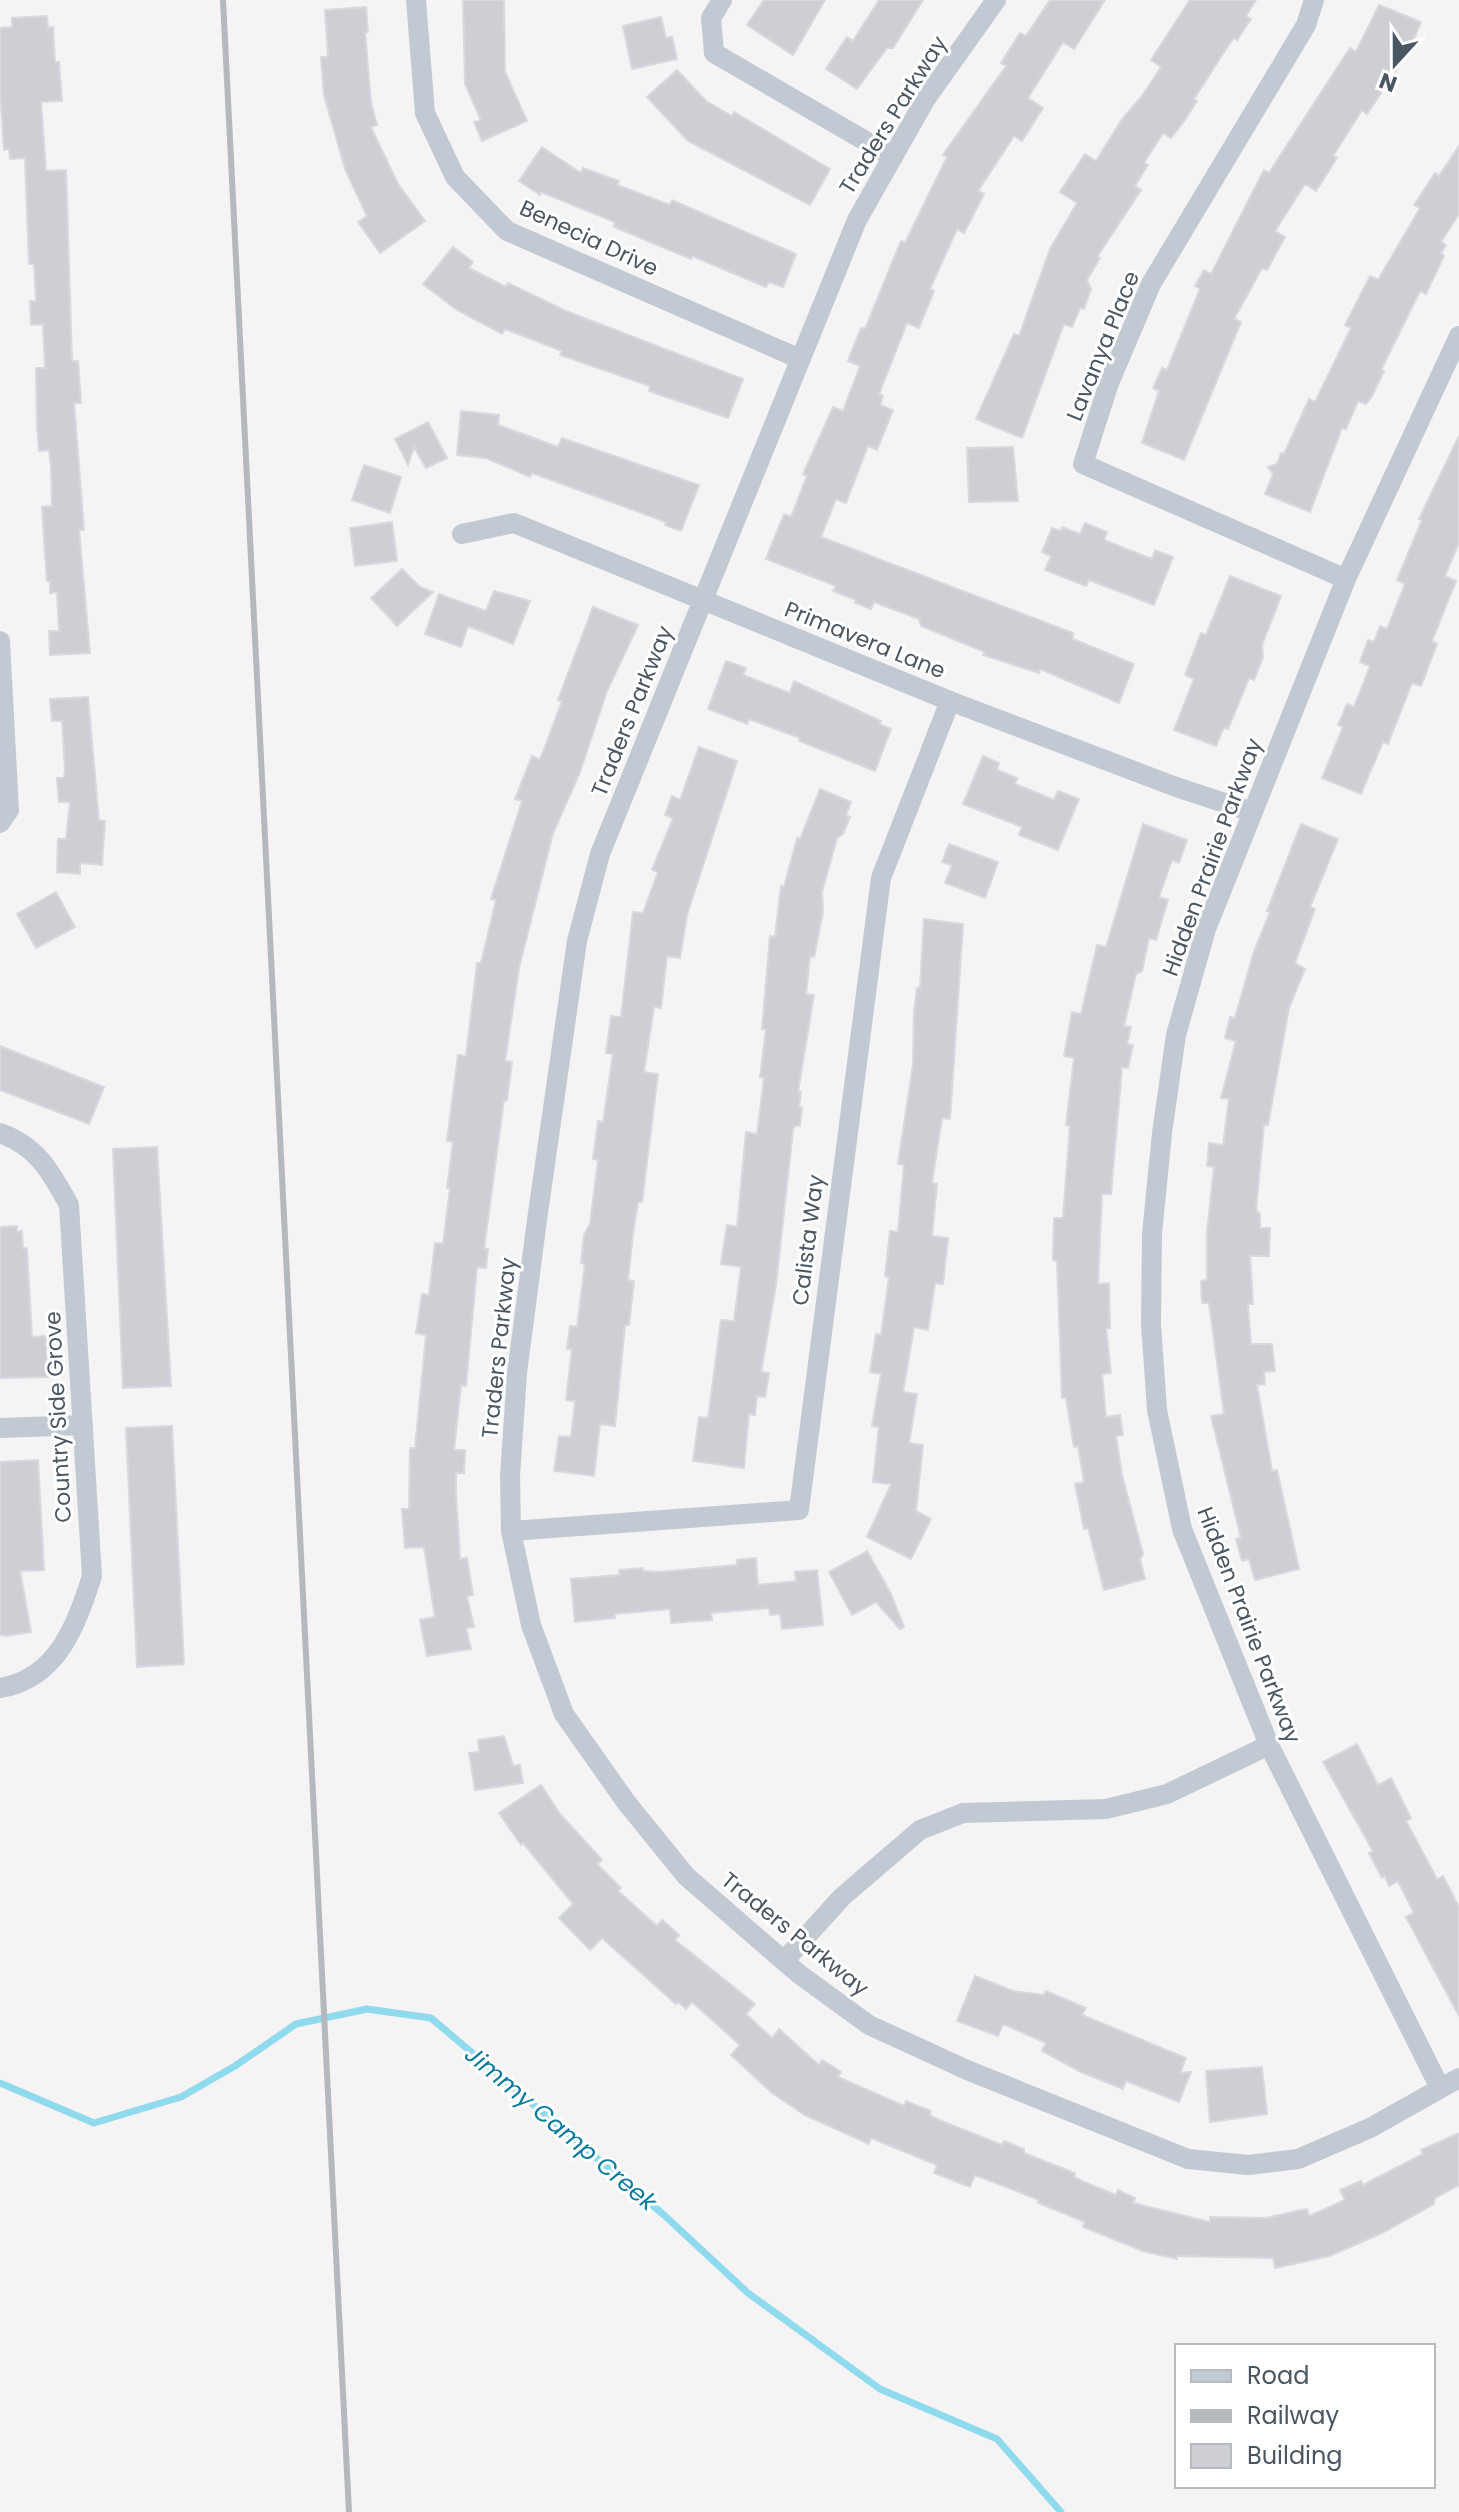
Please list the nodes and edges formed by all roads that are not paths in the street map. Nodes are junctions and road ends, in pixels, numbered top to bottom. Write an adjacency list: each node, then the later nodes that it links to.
1 (416, 0): 7 (street, Benecia Drive)
2 (722, 0): 5 (street)
3 (996, 0): 5 (street, Traders Parkway)
4 (1314, 0): 9 (street, Lavanya Place)
5 (893, 157): 7 (street, Traders Parkway)
6 (1459, 336): 9 (street, Hidden Prairie Parkway)
7 (798, 358): 10 (street, Traders Parkway)
8 (462, 534): 10 (street, Primavera Lane)
9 (1346, 579): 14 (street, Hidden Prairie Parkway)
10 (703, 601): 13 (street, Primavera Lane); 19 (street, Traders Parkway)
11 (0, 641): 12 (street)
12 (1, 695): 15 (street)
13 (950, 701): 14 (street, Primavera Lane); 19 (street, Calista Way)
14 (1252, 812): 21 (street, Hidden Prairie Parkway)
15 (0, 823)
16 (0, 1133): 17 (street, Country Side Grove)
17 (83, 1425): 18 (street); 20 (street, Country Side Grove)
18 (0, 1428)
19 (511, 1531): 22 (street, Traders Parkway)
20 (0, 1688)
21 (1269, 1745): 22 (street); 24 (street, Hidden Prairie Parkway)
22 (784, 1961): 24 (street, Traders Parkway)
23 (1459, 2078): 24 (street, Traders Parkway)
24 (1440, 2088)

